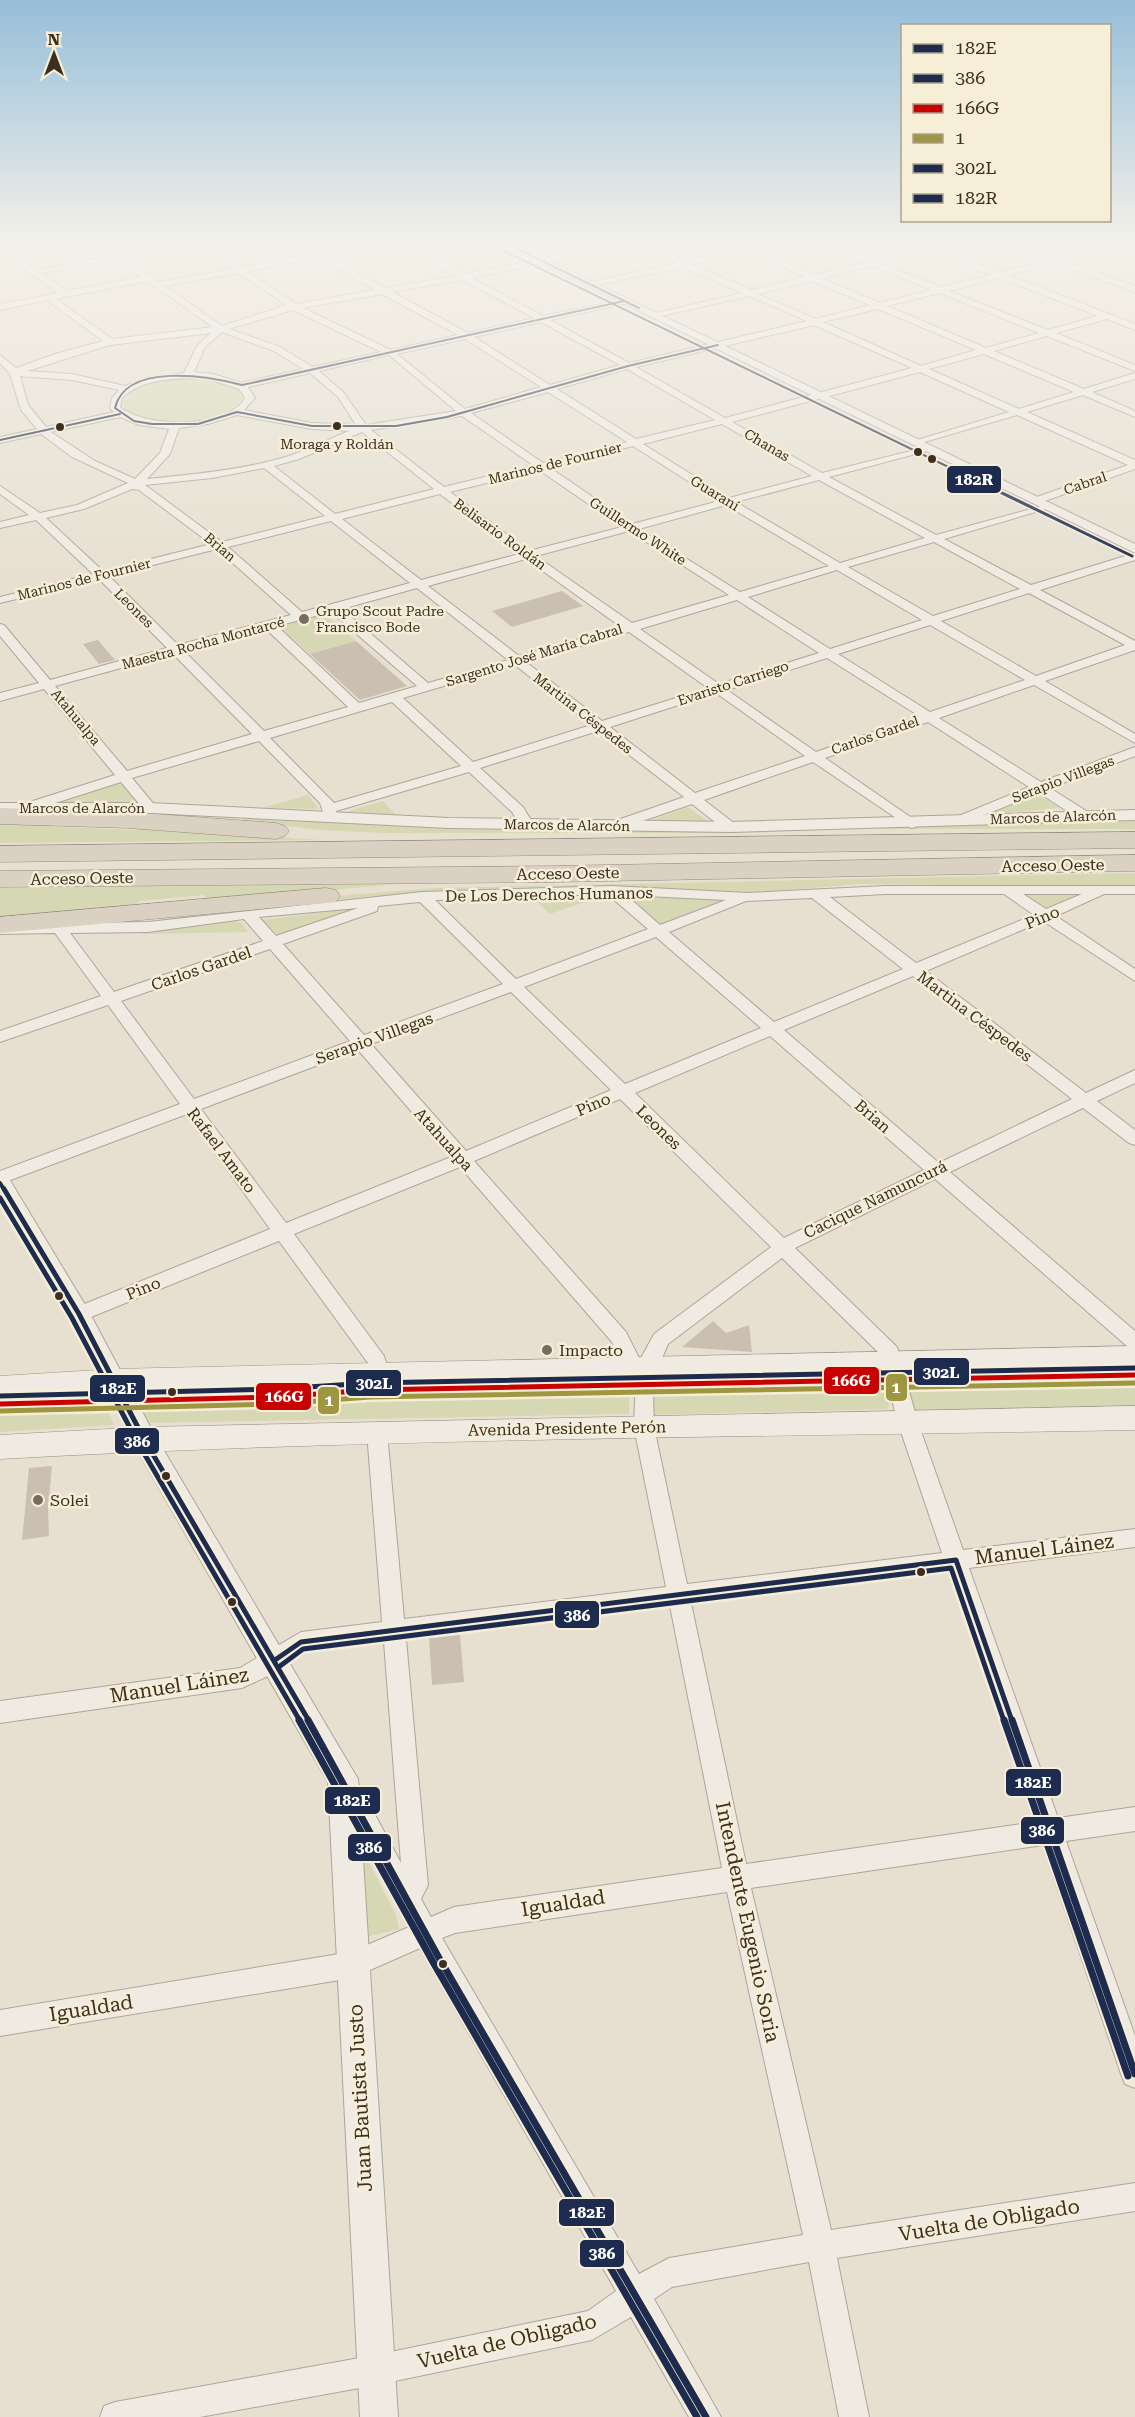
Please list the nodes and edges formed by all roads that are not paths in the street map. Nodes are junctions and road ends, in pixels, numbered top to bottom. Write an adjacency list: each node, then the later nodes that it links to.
1 (61, 355): 19 (street)
2 (196, 355): 21 (street)
3 (287, 355): 18 (street, Belisario Roldán)
4 (383, 355): 18 (street)
5 (393, 355): 30 (street, Guillermo White)
6 (497, 355): 24 (street, Guaraní)
7 (608, 355): 15 (street, Chanas)
8 (676, 355): 15 (street)
9 (738, 355): 27 (street)
10 (890, 355): 17 (street)
11 (973, 355): 17 (street, Marinos de Fournier)
12 (995, 355): 26 (street)
13 (1103, 355): 16 (street)
14 (0, 358): 19 (street)
15 (628, 366): 24 (street); 33 (street, Chanas)
16 (1135, 368)
17 (922, 369): 27 (street, Marinos de Fournier); 29 (street)
18 (312, 370): 23 (street); 35 (street, Belisario Roldán)
19 (15, 372): 20 (street); 25 (street); 36 (street, Brian)
20 (0, 373)
21 (188, 375): 23 (street); 25 (street)
22 (1135, 376): 26 (street, Maestra Rocha Montarcé)
23 (242, 386): 28 (street)
24 (549, 388): 30 (street); 38 (street, Guaraní)
25 (127, 389): 31 (street)
26 (1084, 392): 29 (street, Maestra Rocha Montarcé); 32 (street)
27 (824, 396): 33 (street, Marinos de Fournier); 39 (street)
28 (237, 412): 34 (street); 35 (street)
29 (1017, 412): 39 (street, Maestra Rocha Montarcé); 41 (street)
30 (464, 413): 35 (street); 42 (street, Guillermo White)
31 (120, 414): 34 (street); 36 (street)
32 (1135, 414)
33 (725, 421): 38 (street, Marinos de Fournier); 43 (street, Chanas)
34 (175, 425): 44 (street)
35 (363, 428): 40 (street); 46 (street, Belisario Roldán)
36 (44, 430): 37 (street); 44 (street, Brian)
37 (0, 440)
38 (634, 443): 42 (street, Marinos de Fournier); 47 (street, Guaraní)
39 (922, 446): 43 (street, Maestra Rocha Montarcé); 48 (street)
40 (266, 465): 44 (street); 50 (street, Martina Céspedes)
41 (1135, 465): 48 (street, Cabral)
42 (541, 466): 46 (street, Marinos de Fournier); 52 (street, Guillermo White)
43 (821, 477): 47 (street, Maestra Rocha Montarcé); 53 (street, Chanas)
44 (136, 484): 49 (street); 54 (street, Brian)
45 (0, 489): 49 (street, Leones)
46 (441, 490): 50 (street, Marinos de Fournier); 56 (street, Belisario Roldán)
47 (728, 502): 52 (street, Maestra Rocha Montarcé); 57 (street, Guaraní)
48 (1040, 503): 53 (street, Sargento José María Cabral); 55 (street)
49 (39, 517): 51 (street); 58 (street, Leones)
50 (332, 518): 54 (street, Marinos de Fournier); 59 (street, Martina Céspedes)
51 (0, 525)
52 (631, 528): 56 (street, Maestra Rocha Montarcé); 61 (street, Guillermo White)
53 (935, 538): 57 (street, Sargento José María Cabral); 60 (street, Chanas)
54 (219, 545): 58 (street, Marinos de Fournier); 64 (street, Brian)
55 (1134, 550): 60 (street, Evaristo Carriego)
56 (527, 555): 59 (street, Maestra Rocha Montarcé); 67 (street, Belisario Roldán)
57 (838, 566): 61 (street, Sargento José María Cabral); 65 (street, Guaraní)
58 (101, 575): 62 (street, Marinos de Fournier); 70 (street, Leones)
59 (416, 584): 63 (street, Maestra Rocha Montarcé); 72 (street, Martina Céspedes)
60 (1031, 589): 65 (street, Evaristo Carriego); 69 (street, Chanas)
61 (739, 596): 67 (street, Sargento José María Cabral); 71 (street, Guillermo White)
62 (0, 600)
63 (334, 608): 64 (street, Maestra Rocha Montarcé); 75 (street)
64 (300, 617): 66 (street, Maestra Rocha Montarcé)
65 (932, 621): 71 (street, Evaristo Carriego); 73 (street, Guaraní)
66 (268, 625): 70 (street, Maestra Rocha Montarcé); 79 (street)
67 (630, 627): 72 (street, Sargento José María Cabral); 76 (street, Belisario Roldán)
68 (0, 628): 74 (street, Atahualpa)
69 (1135, 646): 73 (street, Carlos Gardel)
70 (175, 650): 74 (street, Maestra Rocha Montarcé); 82 (street, Leones)
71 (830, 653): 76 (street, Evaristo Carriego); 80 (street, Guillermo White)
72 (515, 661): 75 (street, Sargento José María Cabral); 81 (street, Martina Céspedes)
73 (1035, 680): 80 (street, Carlos Gardel); 83 (street, Guaraní)
74 (49, 684): 77 (street, Maestra Rocha Montarcé); 87 (street, Atahualpa)
75 (426, 688): 78 (street, Sargento José María Cabral)
76 (719, 688): 81 (street, Evaristo Carriego); 85 (street, Belisario Roldán)
77 (0, 697)
78 (394, 697): 79 (street, Sargento José María Cabral); 86 (street)
79 (357, 708): 82 (street, Sargento José María Cabral)
80 (928, 716): 85 (street, Carlos Gardel); 88 (street, Guillermo White)
81 (599, 725): 86 (street, Evaristo Carriego); 89 (street, Martina Céspedes)
82 (261, 735): 87 (street, Sargento José María Cabral); 93 (street, Leones)
83 (1135, 739)
84 (1135, 751): 88 (street, Serapio Villegas)
85 (816, 756): 89 (street, Carlos Gardel); 98 (street, Belisario Roldán)
86 (471, 767): 93 (street, Evaristo Carriego); 99 (street)
87 (125, 776): 91 (street, Sargento José María Cabral); 92 (street, Atahualpa)
88 (1040, 787): 94 (street, Guillermo White); 97 (street, Serapio Villegas)
89 (692, 798): 100 (street, Carlos Gardel); 101 (street, Martina Céspedes)
90 (0, 808): 91 (street, Marcos de Alarcón)
91 (25, 808): 92 (street, Marcos de Alarcón)
92 (150, 808): 93 (street, Marcos de Alarcón)
93 (330, 811): 99 (street, Marcos de Alarcón)
94 (1083, 815): 95 (street, Marcos de Alarcón); 97 (street, Marcos de Alarcón)
95 (1135, 815)
96 (0, 816): 103 (highway)
97 (958, 821): 98 (street, Marcos de Alarcón)
98 (911, 824): 101 (street, Marcos de Alarcón)
99 (527, 825): 100 (street, Marcos de Alarcón)
100 (615, 826): 101 (street, Marcos de Alarcón)
101 (730, 827)
102 (1135, 840): 103 (highway, Acceso Oeste)
103 (551, 846): 104 (highway, Acceso Oeste)
104 (0, 854)
105 (1135, 863): 106 (highway, Acceso Oeste)
106 (555, 874): 107 (highway, Acceso Oeste); 118 (highway)
107 (0, 879)
108 (611, 890): 113 (street, De Los Derechos Humanos); 114 (street, De Los Derechos Humanos); 120 (street, Brian)
109 (1007, 890): 110 (street, De Los Derechos Humanos); 112 (street, De Los Derechos Humanos); 117 (street)
110 (1106, 890): 111 (street, De Los Derechos Humanos); 117 (street, Pino)
111 (1135, 890)
112 (815, 894): 114 (street, De Los Derechos Humanos); 122 (street, Martina Céspedes)
113 (422, 896): 115 (street, De Los Derechos Humanos); 124 (street, Leones)
114 (748, 897): 120 (street, Serapio Villegas)
115 (401, 898): 116 (street, De Los Derechos Humanos); 121 (street, Carlos Gardel)
116 (248, 914): 119 (street, De Los Derechos Humanos); 121 (street, Atahualpa)
117 (1047, 915): 122 (street, Pino); 123 (street)
118 (0, 927): 119 (street, De Los Derechos Humanos)
119 (60, 929): 125 (street, Rafael Amato)
120 (658, 931): 124 (street, Serapio Villegas); 126 (street, Brian)
121 (273, 943): 125 (street, Carlos Gardel); 128 (street, Atahualpa)
122 (915, 970): 126 (street, Pino); 131 (street, Martina Céspedes)
123 (1135, 976)
124 (515, 985): 128 (street, Serapio Villegas); 130 (street, Leones)
125 (112, 999): 127 (street, Carlos Gardel); 132 (street, Rafael Amato)
126 (773, 1028): 130 (street, Pino); 135 (street, Brian)
127 (0, 1037)
128 (360, 1044): 132 (street, Serapio Villegas); 134 (street, Atahualpa)
129 (1135, 1076): 131 (street, Cacique Namuncurá)
130 (623, 1092): 134 (street, Pino); 138 (street, Leones)
131 (1085, 1100): 133 (street, Martina Céspedes); 135 (street, Cacique Namuncurá)
132 (189, 1106): 136 (street, Serapio Villegas); 137 (street, Rafael Amato)
133 (1135, 1139)
134 (462, 1159): 137 (street, Pino); 143 (street, Atahualpa)
135 (935, 1170): 138 (street, Cacique Namuncurá); 140 (street, Brian)
136 (0, 1180): 139 (street)
137 (284, 1232): 139 (street, Pino); 144 (street, Rafael Amato)
138 (782, 1246): 142 (street, Leones); 143 (street, Cacique Namuncurá)
139 (79, 1314): 145 (street)
140 (1135, 1342)
141 (1135, 1357): 142 (main road)
142 (893, 1361): 143 (main road); 148 (street)
143 (640, 1368): 144 (main road); 149 (street, Cacique Namuncurá)
144 (379, 1372): 145 (main road)
145 (115, 1380): 146 (main road); 151 (street)
146 (0, 1387)
147 (1135, 1418): 148 (main road, Avenida Presidente Perón)
148 (907, 1420): 149 (main road, Avenida Presidente Perón); 154 (street)
149 (644, 1427): 150 (main road, Avenida Presidente Perón); 155 (street, Intendente Eugenio Soria)
150 (377, 1432): 151 (main road, Avenida Presidente Perón); 156 (street)
151 (144, 1439): 152 (main road, Avenida Presidente Perón); 157 (street)
152 (0, 1447)
153 (1135, 1538): 154 (street, Manuel Láinez)
154 (956, 1560): 155 (street, Manuel Láinez); 161 (street)
155 (679, 1594): 156 (street, Manuel Láinez); 162 (street, Intendente Eugenio Soria)
156 (393, 1630): 157 (street, Manuel Láinez); 163 (street)
157 (275, 1660): 158 (street, Manuel Láinez); 159 (street)
158 (0, 1712)
159 (343, 1779): 163 (street); 165 (street, Juan Bautista Justo)
160 (1135, 1819): 161 (street, Igualdad)
161 (1051, 1830): 162 (street, Igualdad); 167 (street)
162 (736, 1876): 164 (street, Igualdad); 169 (street, Intendente Eugenio Soria)
163 (407, 1898): 164 (street)
164 (425, 1932): 165 (street, Igualdad); 170 (street)
165 (352, 1965): 166 (street, Igualdad); 171 (street, Juan Bautista Justo)
166 (0, 2023)
167 (1135, 2074)
168 (1135, 2198): 169 (street, Vuelta de Obligado)
169 (820, 2246): 170 (street, Vuelta de Obligado); 175 (street, Intendente Eugenio Soria)
170 (634, 2297): 171 (street, Vuelta de Obligado); 174 (street)
171 (376, 2370): 172 (street, Vuelta de Obligado); 173 (street, Juan Bautista Justo)
172 (115, 2417)
173 (379, 2417)
174 (706, 2417)
175 (854, 2417)

